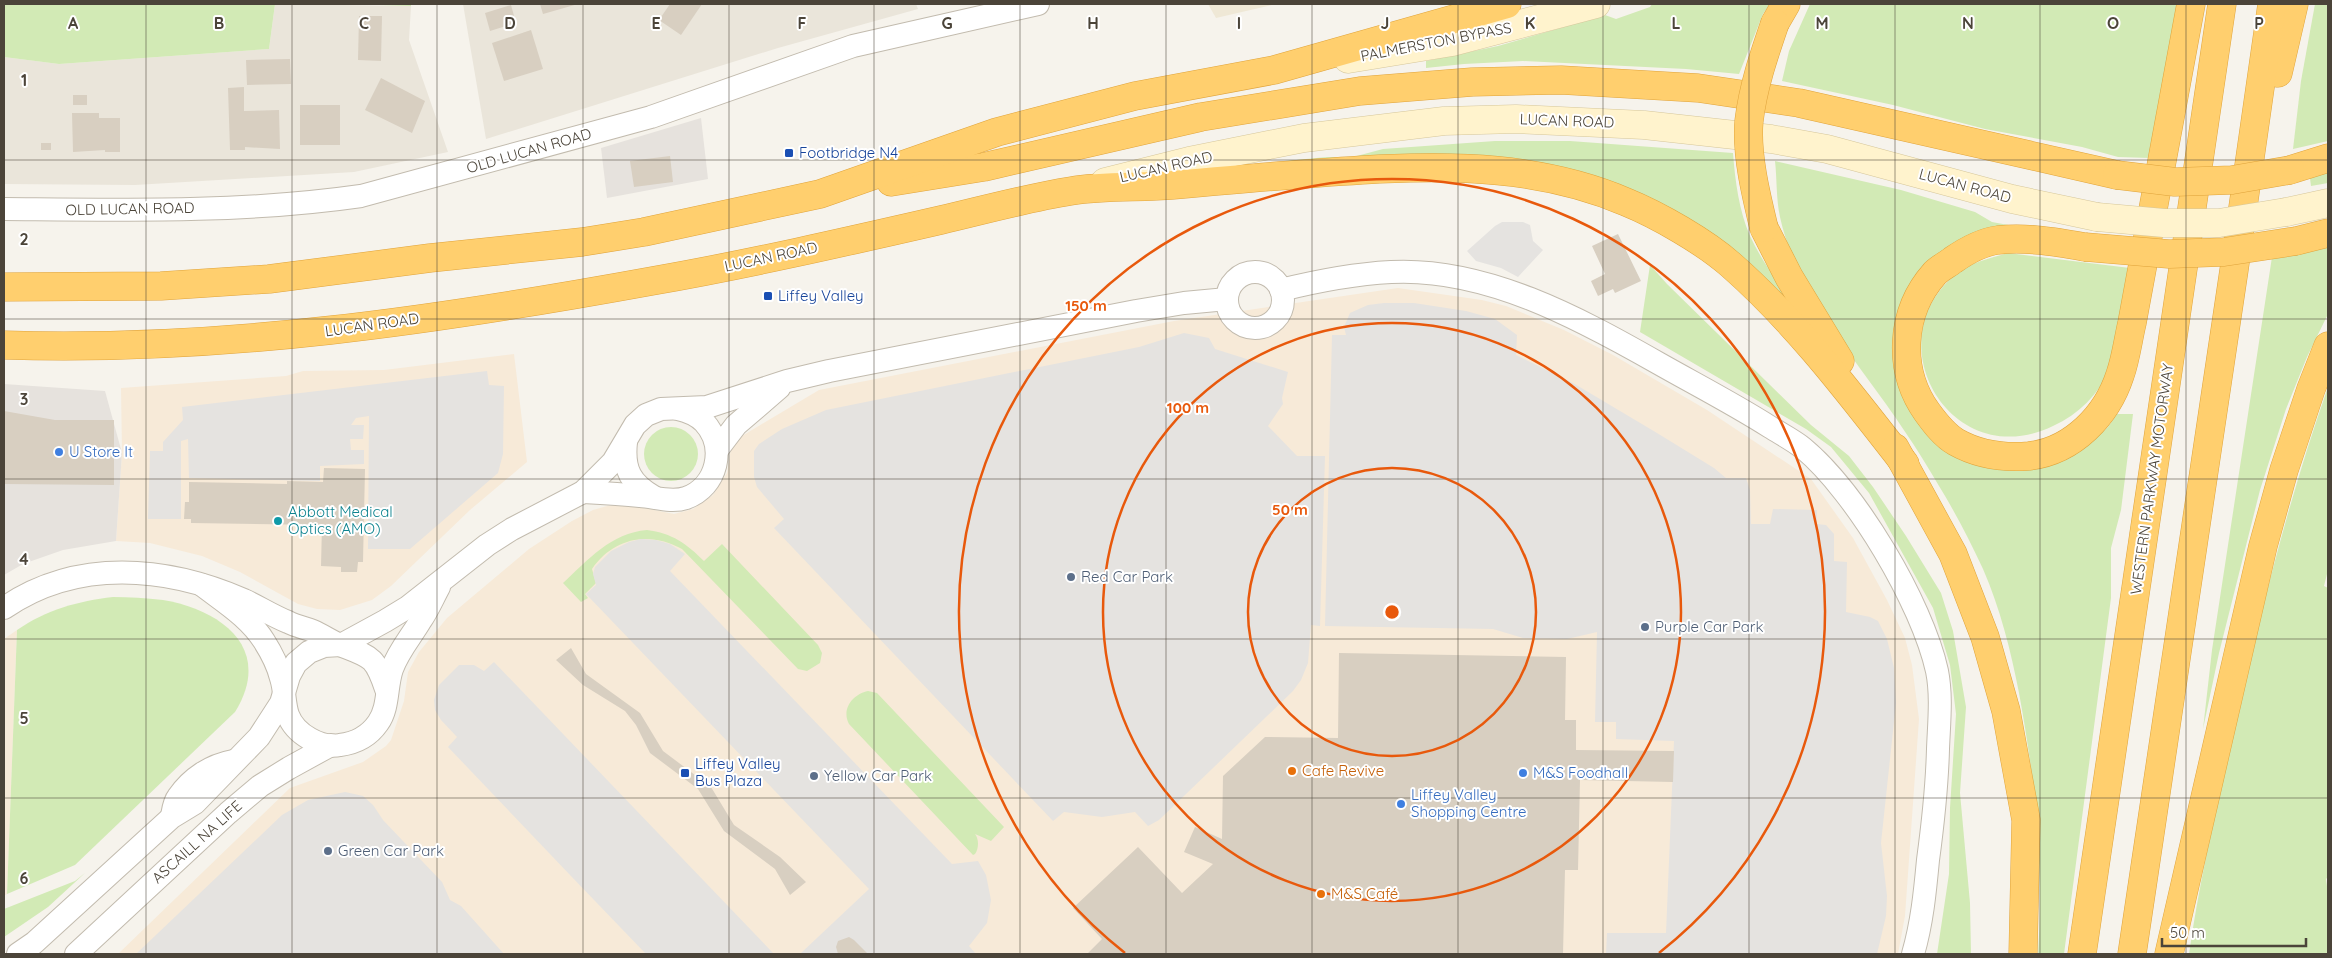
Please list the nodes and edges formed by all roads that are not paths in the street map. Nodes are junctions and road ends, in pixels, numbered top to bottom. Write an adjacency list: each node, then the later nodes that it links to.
1 (1038, 4): 14 (street, OLD LUCAN ROAD)
2 (1507, 4): 9 (highway)
3 (1596, 4): 9 (main road, PALMERSTON BYPASS)
4 (2191, 4): 15 (highway, bridge)
5 (2222, 4): 40 (highway, WESTERN PARKWAY MOTORWAY)
6 (2272, 4): 16 (highway)
7 (2294, 4): 16 (highway)
8 (1780, 14): 26 (highway, bridge)
9 (1274, 70): 12 (highway)
10 (2328, 158): 12 (highway, bridge)
11 (1075, 190): 13 (main road, LUCAN ROAD, bridge); 20 (highway, LUCAN ROAD); 26 (highway)
12 (820, 194): 17 (highway)
13 (2328, 203)
14 (4, 209)
15 (2328, 232)
16 (2234, 270): 41 (highway)
17 (4, 288)
18 (1281, 290): 19 (street); 19 (street); 38 (street)
19 (1227, 299): 22 (street)
20 (4, 345)
21 (2328, 346): 42 (highway)
22 (787, 381): 23 (street); 25 (street)
23 (676, 408): 24 (street); 25 (street)
24 (626, 442): 27 (street); 28 (street)
25 (717, 450): 28 (street)
26 (1906, 464): 39 (highway)
27 (583, 492): 28 (street); 29 (street)
28 (654, 497)
29 (441, 583): 32 (street); 33 (street)
30 (202, 585): 31 (street); 32 (street); 34 (street)
31 (4, 608)
32 (341, 645): 33 (street); 34 (street)
33 (386, 689): 35 (street)
34 (284, 693): 35 (street); 36 (street)
35 (331, 745): 37 (street, ASCAILL NA LIFE)
36 (18, 954)
37 (76, 954)
38 (1913, 954)
39 (2023, 954)
40 (2082, 954)
41 (2132, 954)
42 (2170, 954)

